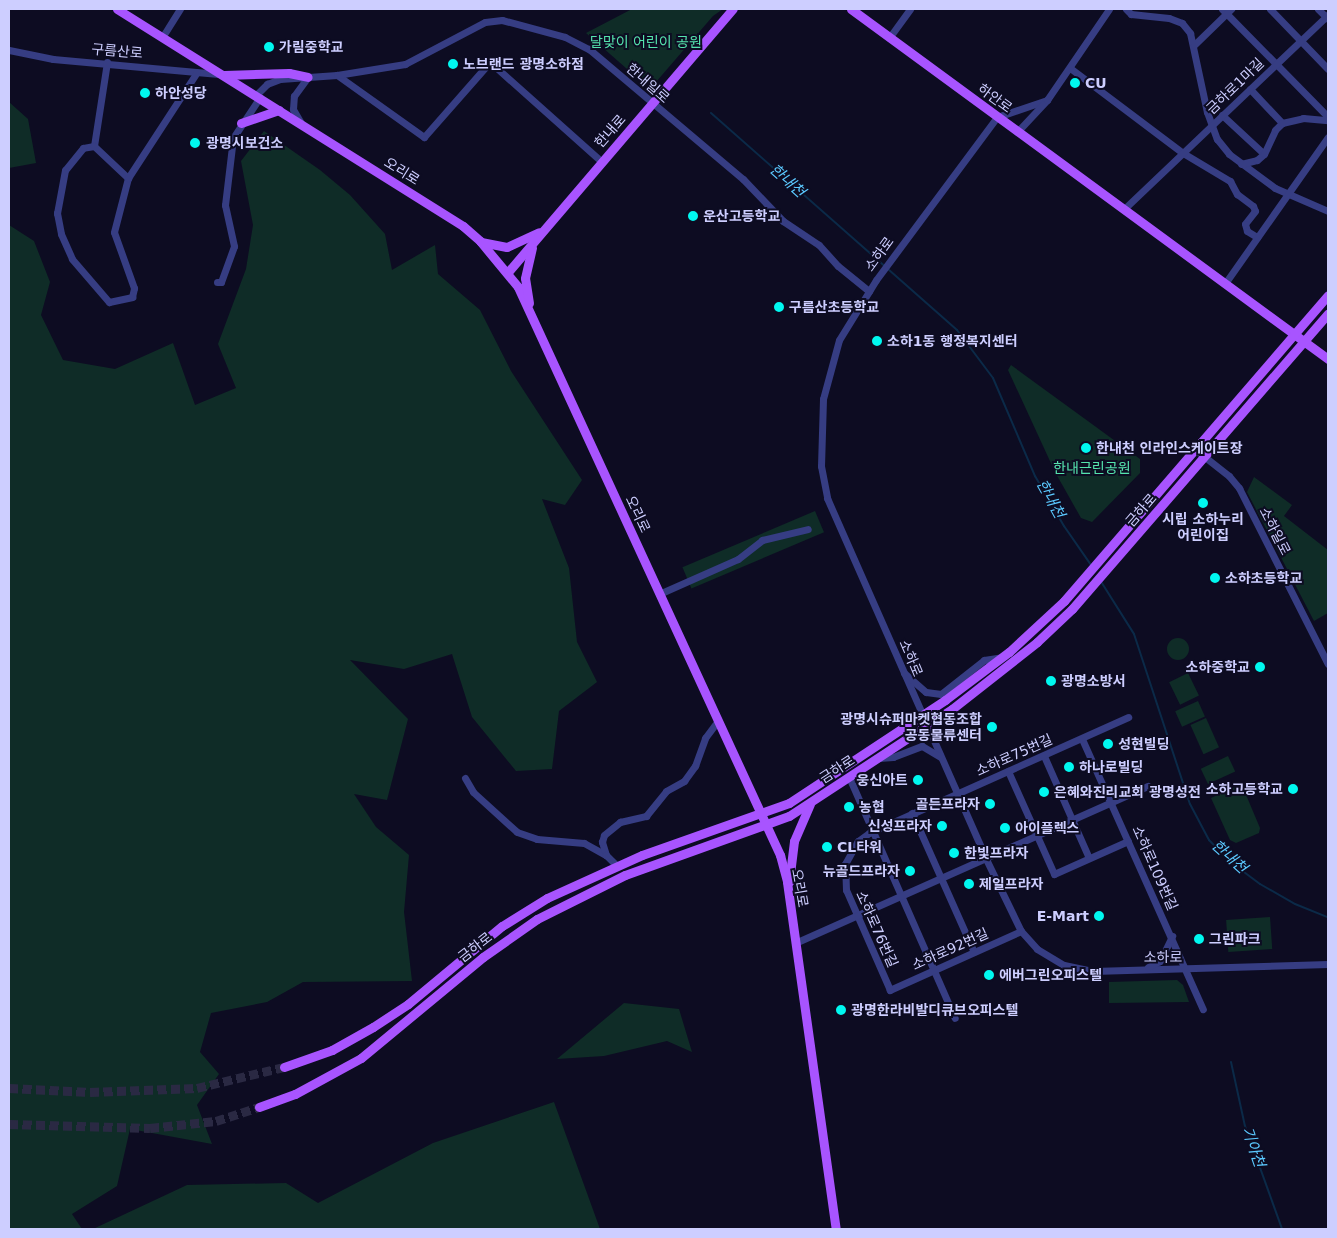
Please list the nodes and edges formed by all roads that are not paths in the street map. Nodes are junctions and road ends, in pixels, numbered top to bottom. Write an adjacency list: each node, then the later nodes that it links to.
1 (116, 9): 12 (main road, 오리로)
2 (180, 9): 12 (street)
3 (733, 9): 28 (main road, 한내로)
4 (851, 9): 13 (main road, 하안로)
5 (910, 9): 13 (street)
6 (1109, 9): 19 (street)
7 (1270, 9): 14 (street)
8 (1318, 9): 11 (street)
9 (1131, 10): 15 (street)
10 (1226, 10): 15 (street); 18 (street, 금하로1마길)
11 (1327, 17): 14 (street)
12 (163, 36): 22 (main road, 오리로)
13 (890, 38): 32 (main road, 하안로)
14 (1301, 41): 18 (street); 20 (street)
15 (1194, 45): 36 (street)
16 (9, 50): 17 (street, 구름산로)
17 (107, 62): 21 (street, 구름산로); 39 (street)
18 (1276, 64): 25 (street, 금하로1마길); 30 (street, 금하로1마길)
19 (1070, 68): 27 (street); 40 (street)
20 (1328, 69)
21 (197, 72): 22 (street, 구름산로); 44 (street)
22 (224, 75): 24 (main road); 26 (main road, 오리로)
23 (337, 75): 24 (street, 한내일로); 28 (street, 한내일로); 42 (street)
24 (308, 77): 26 (street, 한내일로); 35 (street)
25 (1250, 89): 31 (street, 금하로1마길); 34 (street)
26 (258, 96): 29 (main road, 오리로); 33 (street, 한내일로)
27 (1047, 100): 32 (street); 37 (street)
28 (653, 103): 42 (main road, 한내로); 54 (street, 한내일로)
29 (279, 110): 33 (main road); 35 (main road, 오리로)
30 (1328, 115): 34 (street)
31 (1222, 116): 36 (street, 금하로1마길); 41 (street)
32 (997, 117): 37 (main road, 하안로); 54 (street, 소하로)
33 (241, 123): 52 (street, 한내일로)
34 (1282, 123): 41 (street)
35 (301, 124): 50 (main road, 오리로)
36 (1211, 126): 40 (street); 43 (street)
37 (1018, 132): 46 (main road, 하안로)
38 (1328, 137): 45 (street)
39 (94, 146): 44 (street); 44 (street)
40 (1182, 154): 46 (street); 49 (street)
41 (1264, 154): 43 (street)
42 (602, 162): 48 (main road, 한내로)
43 (1241, 164): 45 (street)
44 (128, 178)
45 (1288, 194): 47 (street); 49 (street)
46 (1124, 209): 53 (main road, 하안로)
47 (1328, 211)
48 (544, 230): 50 (main road); 51 (main road, 한내로); 56 (main road)
49 (1257, 238): 53 (street)
50 (480, 241): 51 (main road, 오리로)
51 (508, 272): 56 (main road, 오리로)
52 (217, 282)
53 (1226, 282): 58 (main road, 하안로)
54 (869, 291): 67 (street, 소하로)
55 (1328, 295): 58 (main road, 금하로)
56 (529, 308): 64 (main road, 오리로)
57 (1328, 313): 59 (main road, 금하로)
58 (1296, 333): 59 (main road, 하안로); 61 (main road, 금하로)
59 (1305, 341): 60 (main road, 하안로); 62 (main road, 금하로)
60 (1328, 359)
61 (1196, 450): 62 (street, 소하일로); 65 (main road, 금하로)
62 (1204, 457): 66 (street, 소하일로); 71 (main road, 금하로)
63 (808, 529): 64 (street)
64 (659, 594): 70 (main road, 오리로)
65 (1002, 657): 67 (street); 68 (main road, 금하로)
66 (1328, 664)
67 (904, 673): 68 (street, 소하로)
68 (923, 716): 71 (street, 소하로); 83 (main road, 금하로)
69 (1128, 717): 72 (street, 소하로75번길)
70 (718, 721): 83 (main road, 오리로); 90 (street)
71 (927, 726): 74 (street, 소하로); 75 (main road, 금하로)
72 (1082, 738): 73 (street, 소하로75번길); 82 (street, 소하로109번길)
73 (1044, 756): 76 (street, 소하로75번길); 85 (street)
74 (940, 757): 75 (street); 80 (street, 소하로)
75 (879, 758): 77 (main road, 금하로)
76 (1008, 771): 80 (street, 소하로75번길); 88 (street)
77 (849, 777): 81 (main road, 금하로); 87 (street)
78 (465, 778): 90 (street)
79 (1148, 786): 82 (street)
80 (957, 794): 84 (street, 소하로76번길); 92 (street, 소하로)
81 (812, 801): 86 (main road, 금하로); 95 (main road)
82 (1111, 802): 85 (street); 89 (street, 소하로109번길)
83 (762, 812): 86 (main road, 오리로); 93 (main road, 금하로)
84 (912, 813): 87 (street, 소하로76번길); 94 (street)
85 (1072, 820): 88 (street); 91 (street)
86 (767, 824): 95 (main road, 오리로); 110 (main road, 금하로)
87 (873, 831): 96 (street); 97 (street, 소하로76번길)
88 (1037, 836): 91 (street); 92 (street)
89 (1128, 841): 91 (street); 99 (street, 소하로109번길)
90 (606, 856): 93 (street)
91 (1089, 858)
92 (986, 859): 94 (street); 98 (street, 소하로)
93 (617, 866): 109 (main road, 금하로)
94 (941, 879): 96 (street); 101 (street)
95 (788, 890): 100 (main road, 오리로)
96 (902, 897): 97 (street); 105 (street)
97 (858, 916): 100 (street); 106 (street, 소하로76번길)
98 (1021, 930): 101 (street, 소하로92번길); 103 (street, 소하로)
99 (1172, 936): 103 (street); 104 (street, 소하로109번길)
100 (795, 943): 111 (main road, 오리로)
101 (974, 952): 105 (street, 소하로92번길)
102 (1328, 964): 104 (street, 소하로)
103 (1143, 969): 104 (street, 소하로)
104 (1187, 969): 107 (street, 소하로109번길)
105 (934, 970): 106 (street, 소하로92번길); 108 (street)
106 (890, 990)
107 (1202, 1009)
108 (955, 1018)
109 (284, 1067)
110 (259, 1107)
111 (836, 1229)

